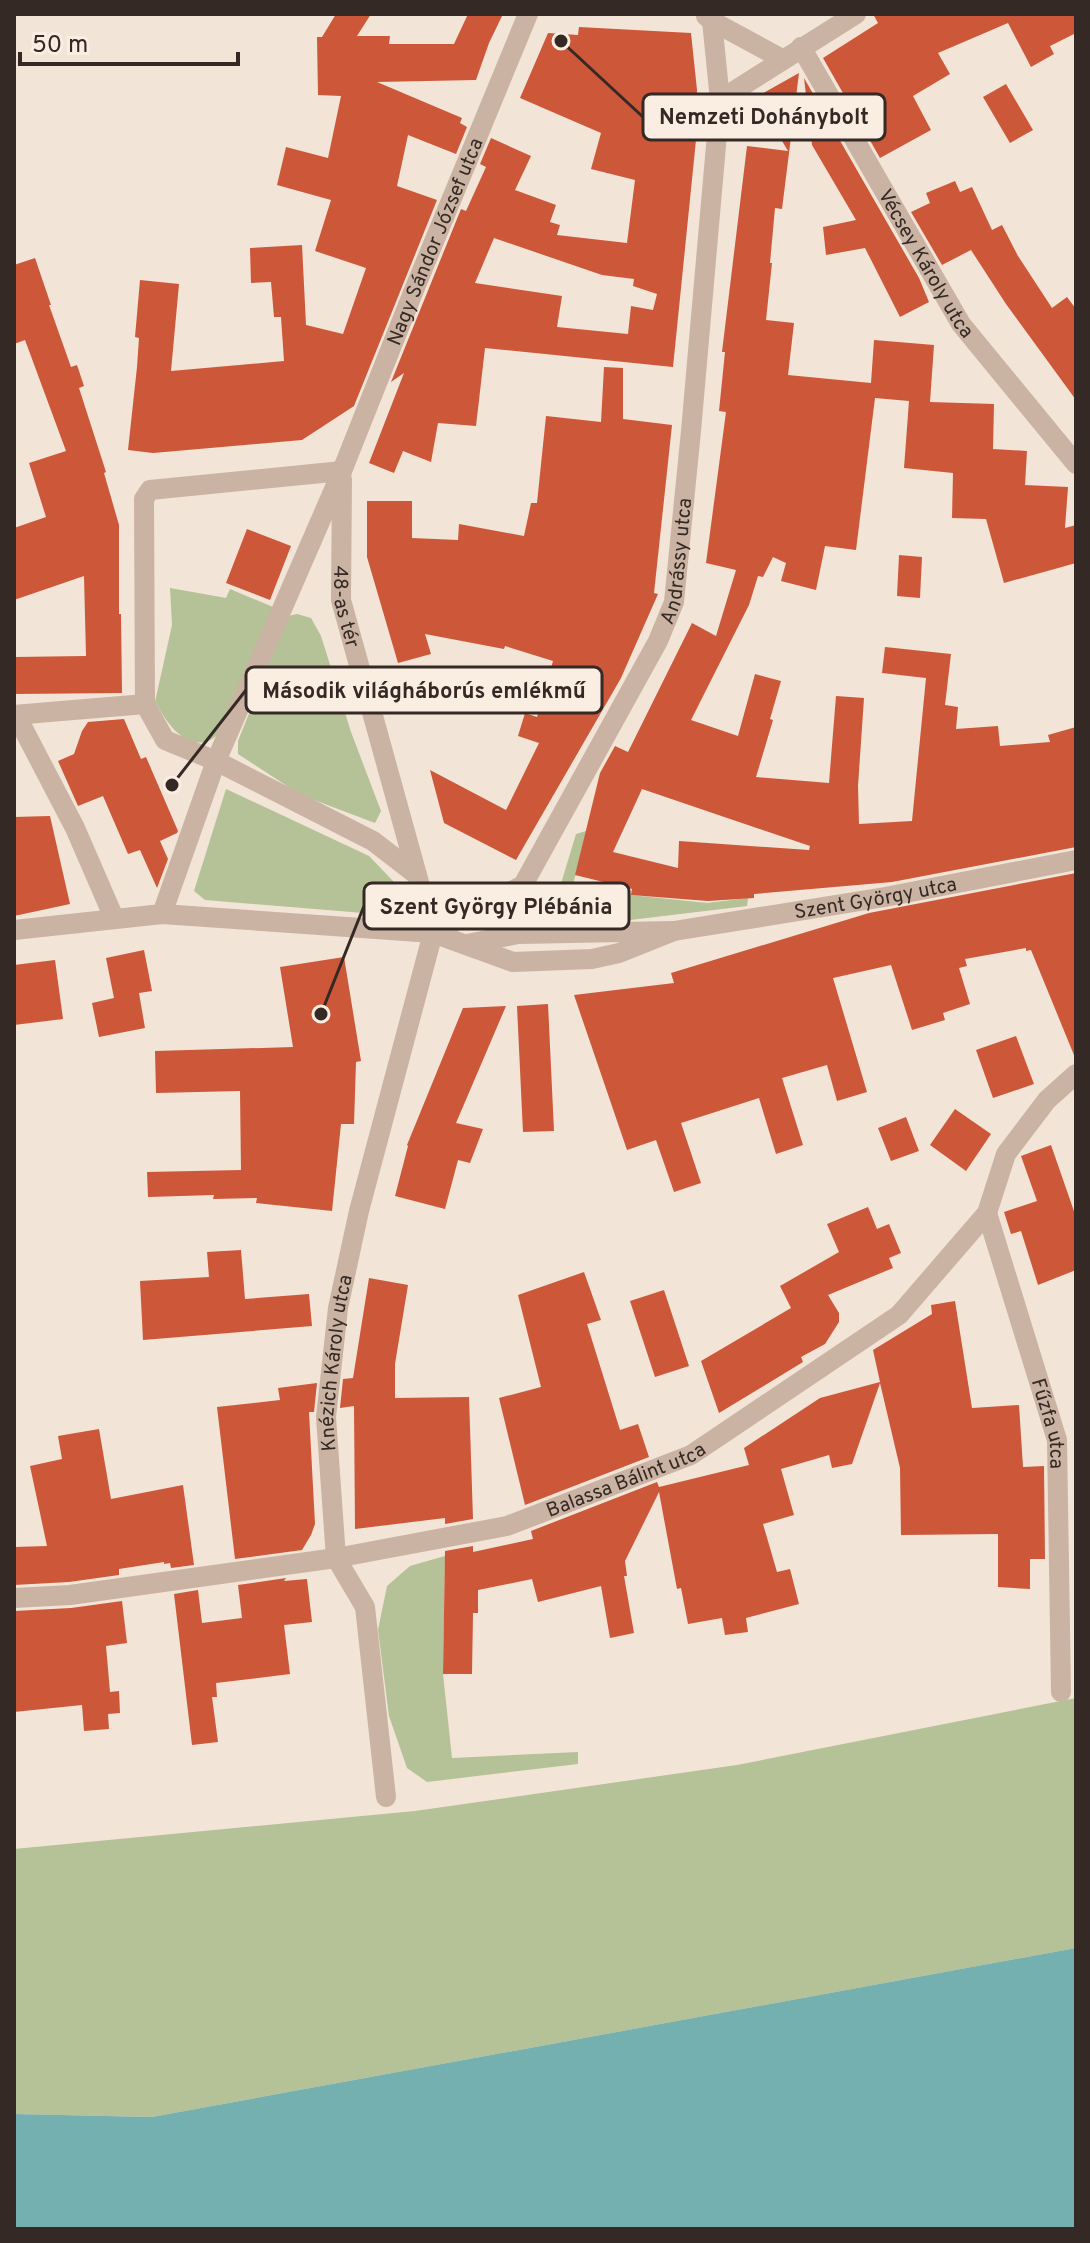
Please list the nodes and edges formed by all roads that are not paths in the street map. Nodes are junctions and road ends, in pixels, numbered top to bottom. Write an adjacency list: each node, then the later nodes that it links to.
1 (528, 14): 8 (street, Nagy Sándor József utca)
2 (856, 14): 4 (street)
3 (708, 18): 5 (street); 6 (street, Andrássy utca)
4 (801, 47): 5 (street); 7 (street, Vécsey Károly utca)
5 (782, 59): 6 (street)
6 (720, 100): 17 (street, Andrássy utca)
7 (1076, 464)
8 (342, 471): 9 (street); 11 (street, 48-as tér); 13 (street, 48-as tér)
9 (145, 704): 10 (street); 11 (street)
10 (15, 715): 15 (street)
11 (216, 761): 13 (street); 14 (street, 48-as tér)
12 (1076, 860): 17 (street, Szent György utca)
13 (417, 875): 17 (street, 48-as tér)
14 (162, 914): 15 (street); 17 (street)
15 (114, 918): 16 (street)
16 (14, 930)
17 (433, 933): 20 (street, Knézich Károly utca)
18 (1076, 1074): 19 (street, Balassa Bálint utca)
19 (987, 1213): 20 (street, Balassa Bálint utca); 22 (street, Fűzfa utca)
20 (336, 1558): 21 (street, Balassa Bálint utca); 23 (street, Knézich Károly utca)
21 (14, 1598)
22 (1061, 1692)
23 (386, 1797)

